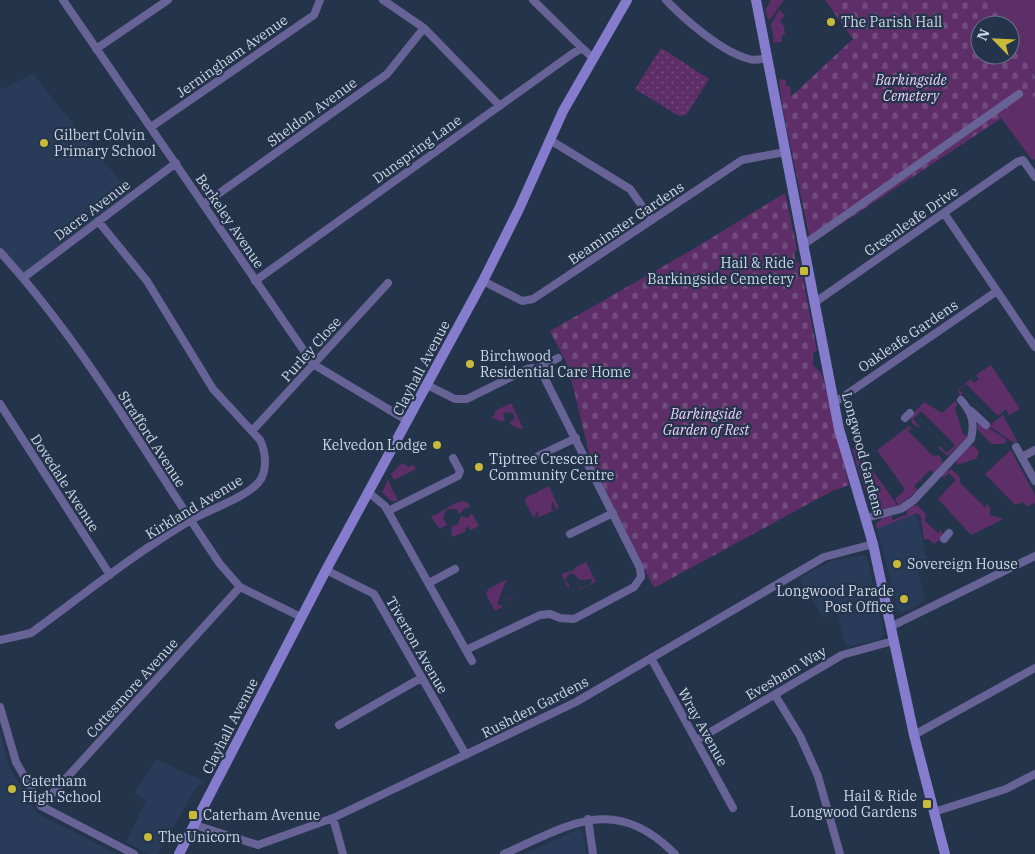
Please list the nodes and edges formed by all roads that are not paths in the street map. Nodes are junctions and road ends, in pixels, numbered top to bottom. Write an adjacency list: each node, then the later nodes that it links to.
1 (63, 0): 10 (street, Berkeley Avenue)
2 (168, 0): 10 (street)
3 (320, 0): 16 (street, Jerningham Avenue)
4 (383, 0): 9 (street)
5 (533, 0): 11 (street)
6 (627, 0): 12 (street, Clayhall Avenue)
7 (666, 0): 13 (street)
8 (756, 0): 13 (street, Longwood Gardens)
9 (424, 28): 15 (street); 21 (street, Sheldon Avenue)
10 (96, 48): 16 (street, Berkeley Avenue)
11 (582, 48): 12 (street); 15 (street, Dunspring Lane)
12 (593, 58): 17 (street, Clayhall Avenue)
13 (768, 58): 18 (street, Longwood Gardens)
14 (1019, 94): 25 (street)
15 (500, 106): 28 (street, Dunspring Lane)
16 (151, 127): 19 (street, Berkeley Avenue)
17 (550, 140): 23 (street); 29 (street, Clayhall Avenue)
18 (785, 152): 23 (street, Beaminster Gardens); 25 (street, Longwood Gardens)
19 (176, 162): 21 (street, Berkeley Avenue); 24 (street, Dacre Avenue)
20 (1035, 177): 22 (street, Greenleafe Drive)
21 (204, 204): 28 (street, Berkeley Avenue)
22 (944, 213): 31 (street); 32 (street, Greenleafe Drive)
23 (652, 220): 29 (street, Beaminster Gardens)
24 (98, 221): 27 (street, Dacre Avenue); 44 (street, Kirkland Avenue)
25 (803, 245): 32 (street, Longwood Gardens)
26 (0, 252): 27 (street, Strafford Avenue)
27 (23, 278): 56 (street, Strafford Avenue)
28 (255, 281): 35 (street, Berkeley Avenue)
29 (483, 281): 37 (street, Clayhall Avenue)
30 (388, 283): 35 (street, Purley Close)
31 (997, 291): 33 (street); 39 (street, Oakleafe Gardens)
32 (814, 303): 39 (street, Longwood Gardens)
33 (1035, 347)
34 (558, 358): 36 (street)
35 (313, 364): 42 (street, Berkeley Avenue); 44 (street, Purley Close)
36 (537, 369): 37 (street); 45 (street)
37 (427, 385): 42 (street, Clayhall Avenue)
38 (960, 400): 41 (street)
39 (834, 403): 55 (street, Longwood Gardens)
40 (0, 404): 62 (street, Dovedale Avenue)
41 (968, 408): 43 (street); 55 (street)
42 (408, 421): 52 (street, Clayhall Avenue)
43 (986, 425)
44 (252, 431): 56 (street, Kirkland Avenue)
45 (576, 438): 48 (street); 54 (street)
46 (1016, 447): 49 (street)
47 (1035, 450): 49 (street)
48 (538, 456)
49 (1022, 457): 51 (street)
50 (453, 458): 53 (street)
51 (1035, 481)
52 (368, 492): 53 (street); 60 (street, Clayhall Avenue)
53 (388, 511): 63 (street)
54 (613, 514): 57 (street); 69 (street)
55 (866, 518): 58 (street, Longwood Gardens)
56 (190, 520): 62 (street, Kirkland Avenue); 64 (street, Strafford Avenue)
57 (570, 534)
58 (872, 544): 66 (street, Longwood Gardens); 70 (street, Rushden Gardens)
59 (1035, 556): 66 (street)
60 (326, 570): 65 (street, Clayhall Avenue); 73 (street, Tiverton Avenue)
61 (455, 570): 63 (street)
62 (110, 575): 67 (street, Kirkland Avenue)
63 (429, 583): 69 (street)
64 (240, 587): 65 (street, Strafford Avenue); 82 (street, Cottesmore Avenue)
65 (301, 617): 87 (street, Clayhall Avenue)
66 (890, 627): 68 (street, Longwood Gardens)
67 (0, 640)
68 (893, 641): 74 (street, Evesham Way); 78 (street, Longwood Gardens)
69 (466, 650): 71 (street)
70 (651, 658): 79 (street, Wray Avenue); 80 (street, Rushden Gardens)
71 (472, 662)
72 (1035, 668): 78 (street)
73 (421, 678): 77 (street); 80 (street, Tiverton Avenue)
74 (775, 695): 79 (street, Evesham Way); 94 (street)
75 (0, 707): 76 (street)
76 (1, 717): 82 (street)
77 (339, 725)
78 (914, 735): 84 (street, Longwood Gardens)
79 (697, 740): 83 (street, Wray Avenue)
80 (466, 755): 85 (street, Rushden Gardens)
81 (1035, 774): 84 (street)
82 (41, 806): 88 (street)
83 (733, 808)
84 (934, 812): 95 (street, Longwood Gardens)
85 (333, 818): 87 (street, Rushden Gardens); 90 (street)
86 (588, 819): 91 (street); 92 (street); 93 (street)
87 (195, 824): 89 (street, Clayhall Avenue)
88 (134, 854)
89 (179, 854)
90 (343, 854)
91 (504, 854)
92 (593, 854)
93 (675, 854)
94 (840, 854)
95 (945, 854)

